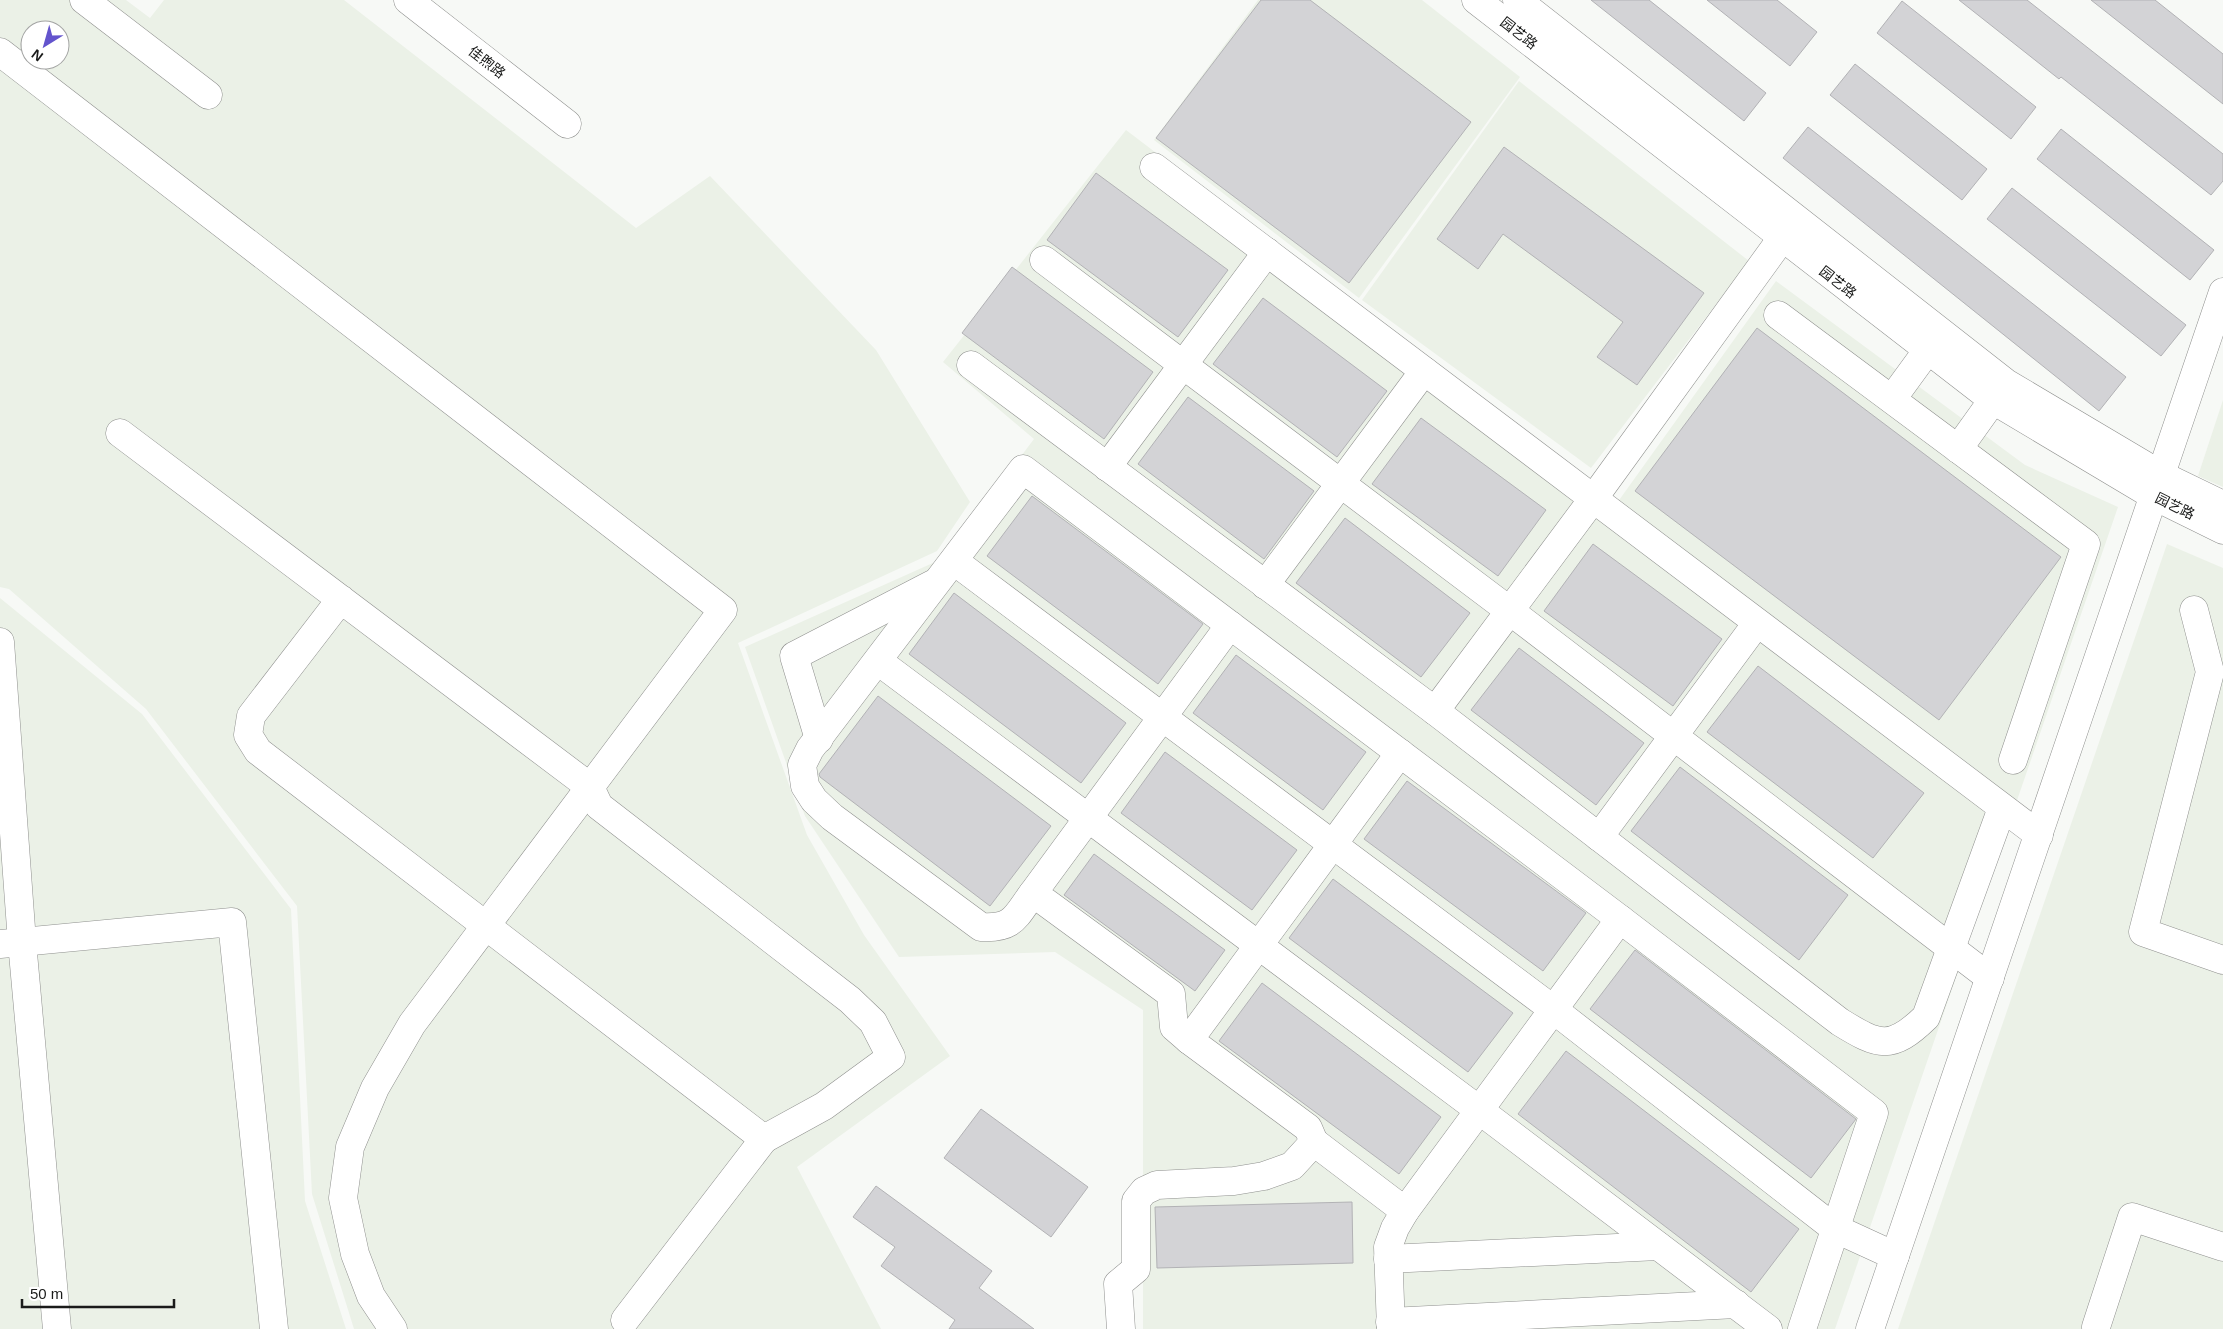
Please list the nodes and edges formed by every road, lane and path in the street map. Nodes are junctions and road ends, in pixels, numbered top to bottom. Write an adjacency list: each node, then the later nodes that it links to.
1 (84, 0): 6 (street)
2 (408, 0): 7 (street, 佳煦路)
3 (1476, 0): 9 (street, 园艺路)
4 (1517, 0): 24 (street, 园艺路)
5 (0, 52): 43 (street)
6 (208, 95)
7 (567, 124)
8 (1154, 166): 10 (street)
9 (1782, 238): 14 (street, 园艺路); 25 (street)
10 (1267, 252): 15 (street); 17 (street)
11 (1044, 260): 15 (street)
12 (2223, 292): 24 (street)
13 (1778, 315): 18 (street)
14 (1927, 351): 18 (street); 19 (street, 园艺路)
15 (1182, 364): 22 (street); 23 (street)
16 (971, 365): 22 (street)
17 (1424, 371): 23 (street); 25 (street)
18 (1892, 399): 21 (street)
19 (1993, 400): 21 (street); 24 (street, 园艺路)
20 (120, 432): 30 (street)
21 (1958, 449): 42 (street)
22 (1108, 467): 29 (street)
23 (1341, 484): 29 (street); 32 (street)
24 (2158, 486): 26 (street, 园艺路); 27 (street, 园艺路); 46 (street)
25 (1593, 499): 32 (street); 33 (street)
26 (2223, 505)
27 (2223, 530)
28 (946, 571): 34 (street); 36 (street); 38 (street); 40 (street)
29 (1266, 585): 37 (street)
30 (341, 599): 43 (street); 51 (street)
31 (2194, 610): 55 (street)
32 (1510, 611): 37 (street); 39 (street)
33 (1757, 622): 39 (street); 44 (street)
34 (1230, 625): 38 (street); 41 (street)
35 (0, 642): 52 (street)
36 (878, 661): 40 (street); 45 (street)
37 (1435, 711): 47 (street)
38 (1162, 716): 45 (street); 48 (street)
39 (1673, 736): 47 (street); 54 (street)
40 (819, 739): 49 (street)
41 (1400, 753): 48 (street); 50 (street)
42 (2013, 760)
43 (590, 787): 51 (street); 60 (street)
44 (2002, 808): 46 (street); 54 (street)
45 (1087, 817): 49 (street); 53 (street)
46 (2038, 835): 56 (street)
47 (1600, 837): 54 (street)
48 (1332, 844): 53 (street); 57 (street)
49 (1033, 893): 58 (street)
50 (1620, 919): 57 (street); 63 (street)
51 (485, 927): 60 (street); 74 (street)
52 (11, 943): 72 (street); 73 (street)
53 (1258, 946): 58 (street); 59 (street)
54 (1951, 948): 56 (street)
55 (2223, 960)
56 (1990, 978): 66 (street)
57 (1554, 1010): 59 (street); 63 (street)
58 (1189, 1040): 61 (street)
59 (1479, 1110): 62 (street); 64 (street)
60 (764, 1139): 69 (street)
61 (1314, 1142): 62 (street); 75 (street)
62 (1405, 1211): 67 (street)
63 (1834, 1228): 66 (street); 77 (street)
64 (1658, 1246): 67 (street); 68 (street)
65 (2223, 1247): 71 (street)
66 (1895, 1256): 78 (street)
67 (1388, 1259): 70 (street)
68 (1736, 1304): 70 (street); 76 (street)
69 (625, 1320)
70 (1390, 1325)
71 (2096, 1327)
72 (57, 1329)
73 (274, 1329)
74 (393, 1329)
75 (1121, 1329)
76 (1768, 1329)
77 (1802, 1329)
78 (1870, 1329)

